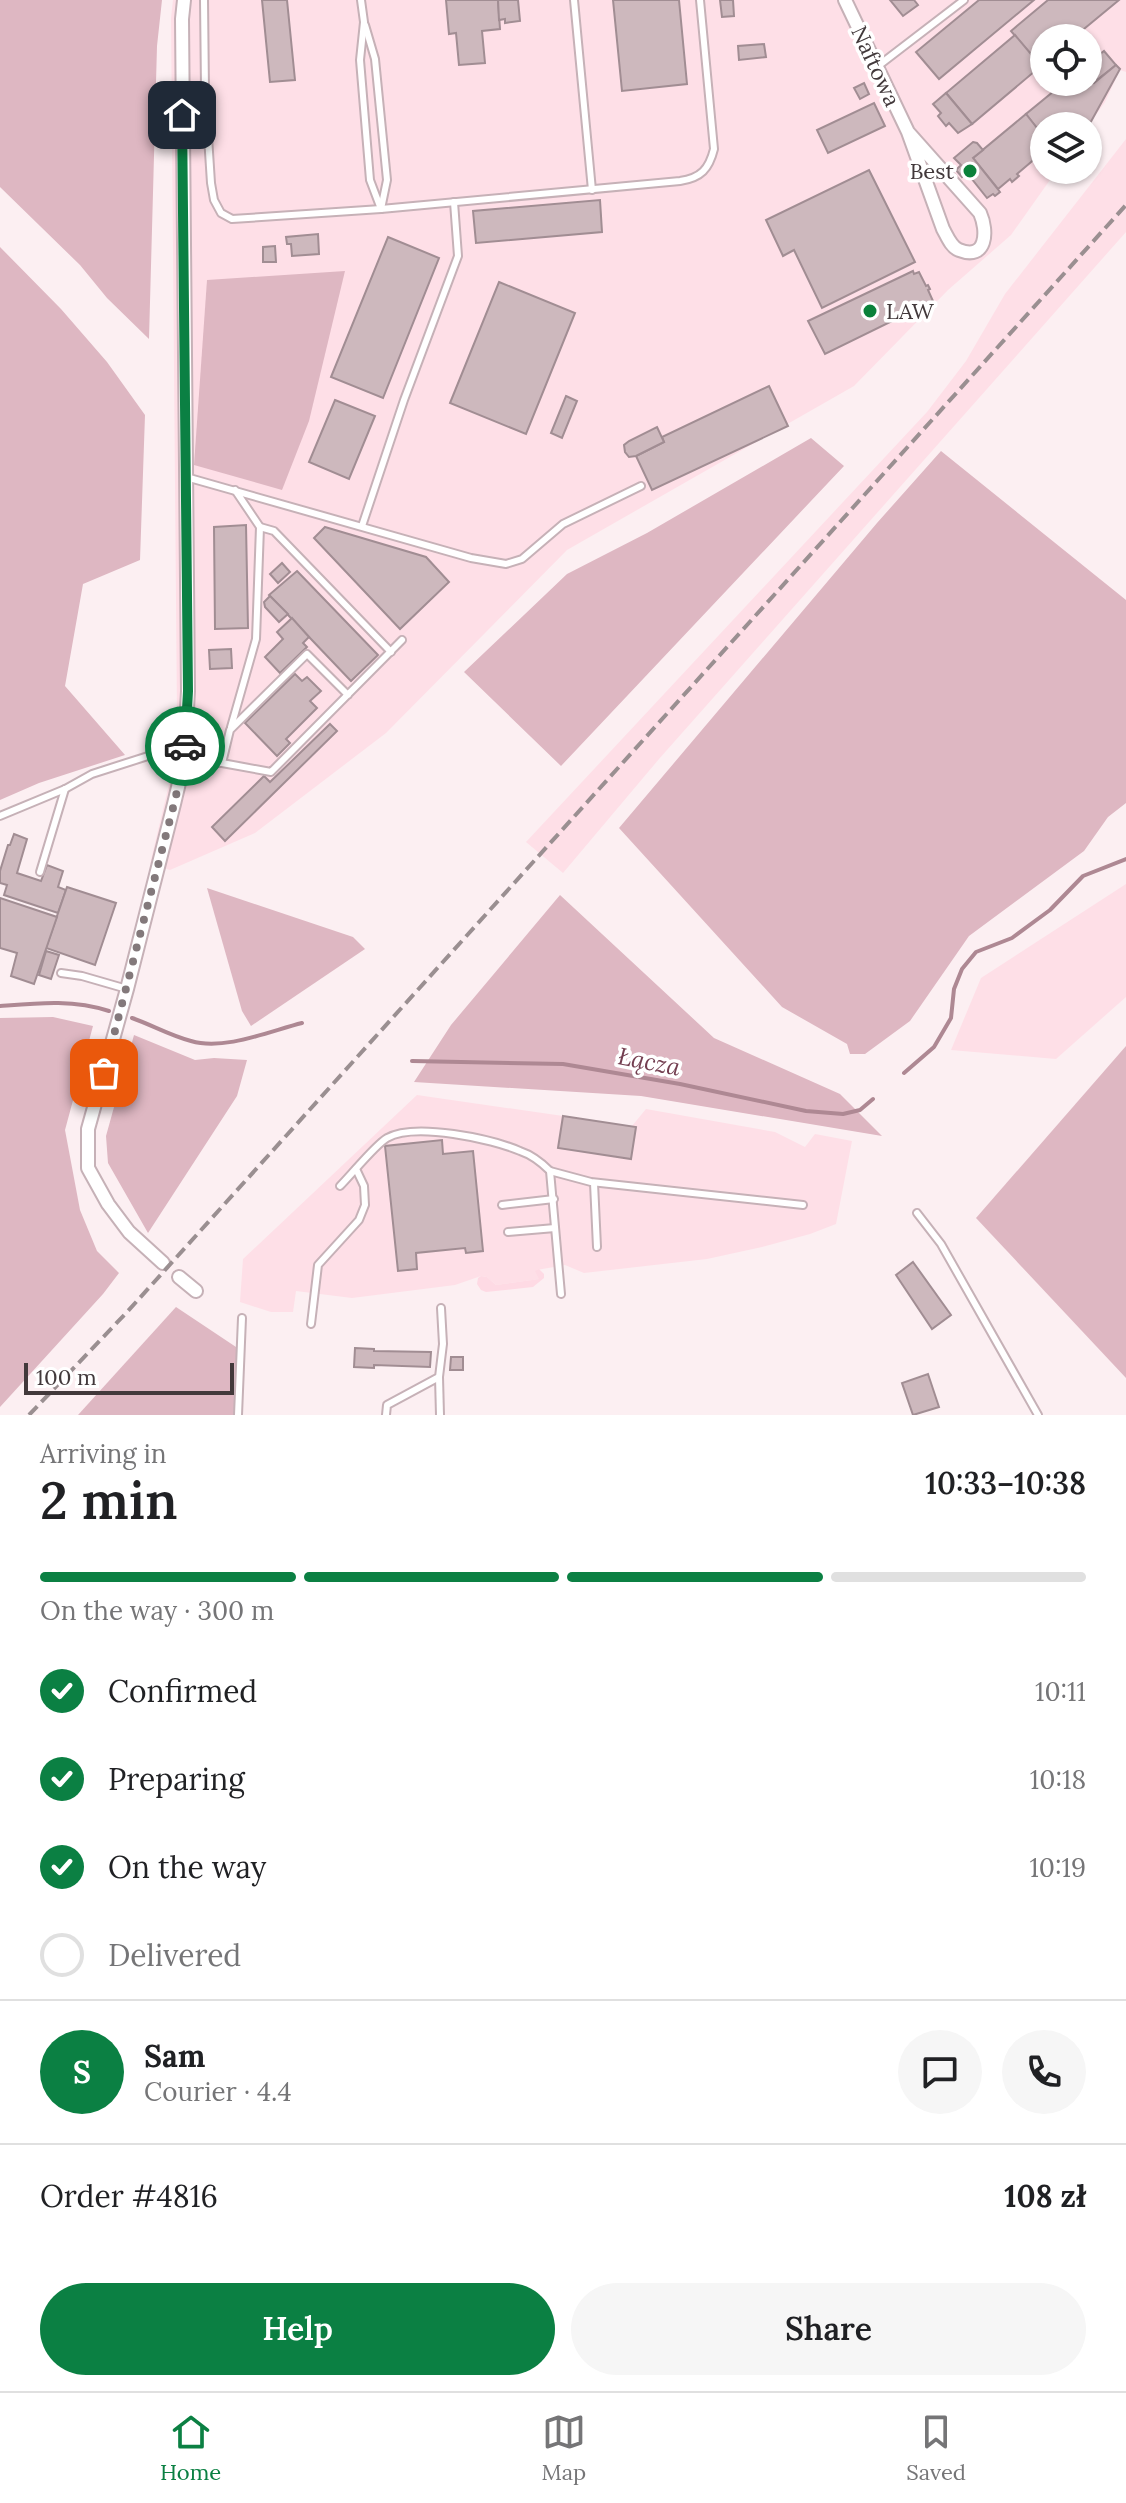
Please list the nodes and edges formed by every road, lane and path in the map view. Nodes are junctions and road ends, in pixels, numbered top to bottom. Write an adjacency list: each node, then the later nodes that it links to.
1 (184, 0): 14 (street)
2 (204, 0): 13 (lane)
3 (361, 0): 8 (lane)
4 (574, 0): 11 (lane)
5 (700, 0): 11 (lane)
6 (845, 0): 9 (street, Naftowa)
7 (964, 0): 9 (lane)
8 (364, 22): 13 (lane); 13 (lane)
9 (877, 67): 10 (street, Naftowa)
10 (908, 132): 10 (street, Naftowa)
11 (592, 190): 12 (lane)
12 (454, 202): 13 (lane); 17 (lane)
13 (381, 209)
14 (186, 477): 16 (lane); 23 (street)
15 (641, 486): 17 (lane)
16 (235, 490): 17 (lane); 18 (lane)
17 (362, 526)
18 (260, 527): 20 (lane); 22 (lane)
19 (402, 640): 20 (lane)
20 (391, 652): 21 (lane)
21 (348, 695): 22 (lane); 24 (lane)
22 (230, 730): 24 (lane)
23 (184, 762): 24 (lane); 25 (lane); 30 (street)
24 (222, 763)
25 (65, 789): 26 (lane); 28 (lane)
26 (3, 815): 27 (lane)
27 (0, 822)
28 (40, 872)
29 (61, 973): 30 (lane)
30 (127, 989): 42 (street)
31 (356, 1169): 32 (lane); 34 (lane); 48 (lane)
32 (550, 1171): 33 (lane); 35 (lane)
33 (594, 1183): 37 (lane); 41 (lane)
34 (340, 1186)
35 (554, 1199): 36 (lane); 39 (lane)
36 (502, 1205)
37 (803, 1205)
38 (917, 1213): 53 (lane)
39 (555, 1228): 40 (lane); 45 (lane)
40 (508, 1232)
41 (597, 1247)
42 (163, 1263)
43 (179, 1277): 44 (street)
44 (196, 1291)
45 (561, 1294)
46 (441, 1308): 49 (lane)
47 (242, 1318): 50 (lane)
48 (311, 1324)
49 (439, 1377): 51 (lane); 52 (lane)
50 (238, 1415)
51 (386, 1415)
52 (440, 1415)
53 (1038, 1415)

